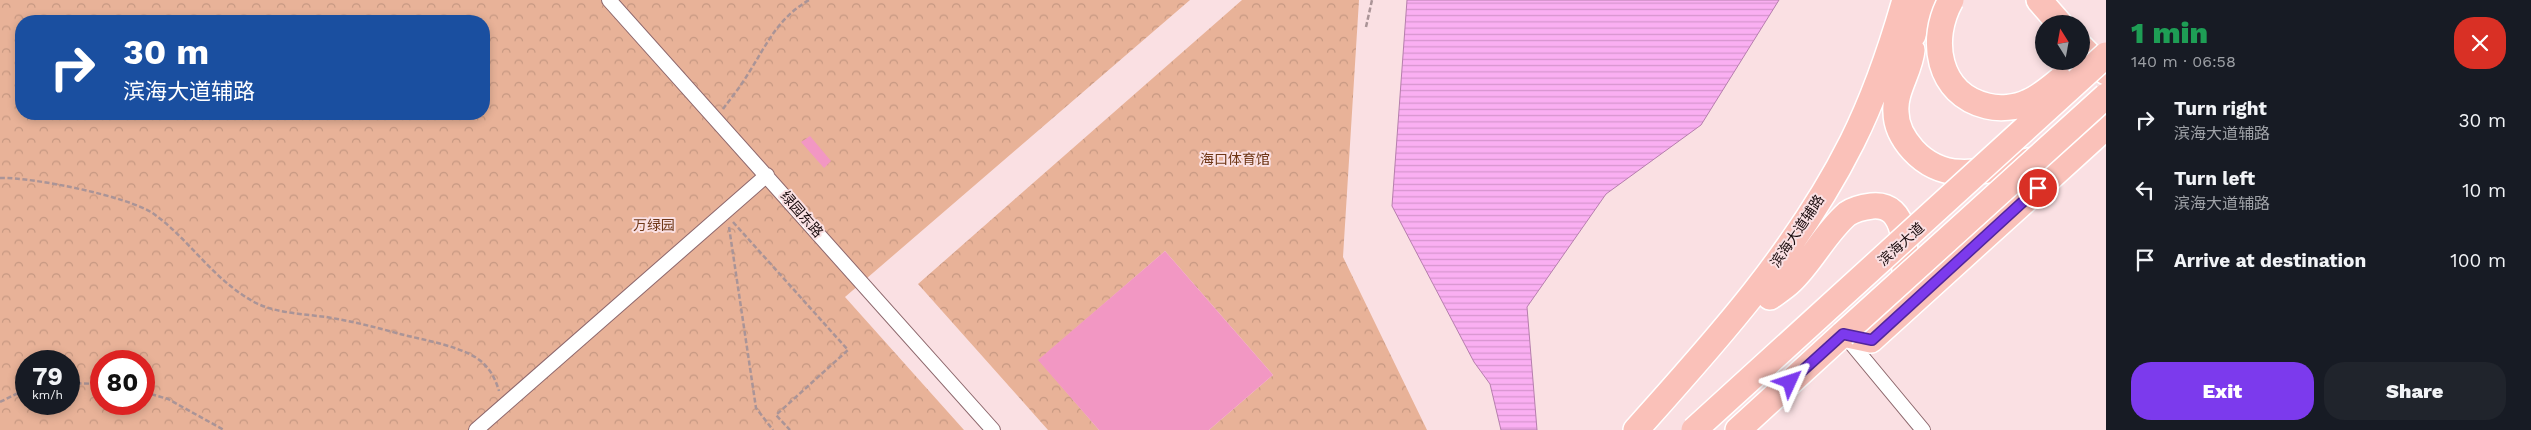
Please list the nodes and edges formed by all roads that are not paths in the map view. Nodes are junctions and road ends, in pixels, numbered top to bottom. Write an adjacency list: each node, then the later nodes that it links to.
1 (609, 0): 14 (street, 绿园东路)
2 (1905, 0): 20 (highway, 滨海大道辅路)
3 (1924, 0): 7 (highway)
4 (1951, 0): 9 (highway, bridge)
5 (2039, 0): 6 (highway)
6 (2052, 15)
7 (1914, 35): 13 (highway, bridge); 15 (highway)
8 (2090, 55): 10 (highway)
9 (2106, 55): 22 (highway, 滨海大道, bridge)
10 (2106, 72)
11 (2104, 99): 13 (highway, 滨海大道, bridge)
12 (2106, 126): 16 (highway)
13 (2034, 160): 17 (highway, 滨海大道, bridge)
14 (767, 174): 18 (street); 19 (street, 绿园东路)
15 (1770, 297): 16 (highway); 21 (highway)
16 (1904, 312): 17 (highway)
17 (1843, 334): 23 (highway, 滨海大道); 24 (street)
18 (476, 430)
19 (993, 430)
20 (1636, 430)
21 (1655, 430)
22 (1694, 430)
23 (1738, 430)
24 (1923, 430)

